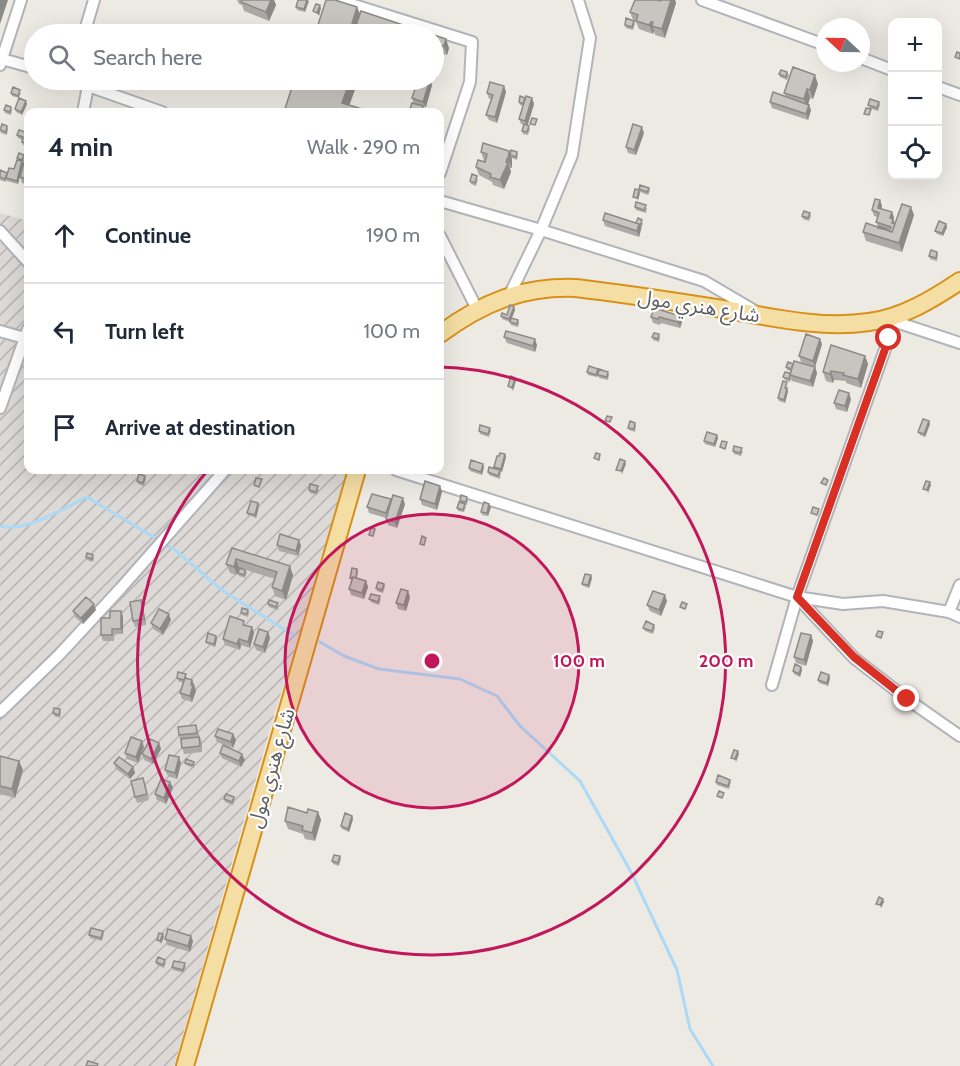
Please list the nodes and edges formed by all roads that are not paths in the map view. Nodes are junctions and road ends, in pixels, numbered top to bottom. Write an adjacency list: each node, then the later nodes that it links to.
1 (21, 0): 11 (street)
2 (94, 0): 6 (street)
3 (338, 0): 7 (street)
4 (578, 0): 23 (street)
5 (702, 0): 9 (street)
6 (87, 24)
7 (415, 24)
8 (444, 33): 20 (street)
9 (816, 42)
10 (870, 61): 13 (street)
11 (1, 62): 12 (street)
12 (24, 66)
13 (888, 68)
14 (942, 88): 17 (street)
15 (87, 90): 18 (street)
16 (99, 90): 19 (street)
17 (960, 95)
18 (84, 108)
19 (148, 108)
20 (444, 161)
21 (444, 202): 23 (street)
22 (0, 231): 25 (street)
23 (541, 231): 27 (street); 29 (street)
24 (444, 244): 28 (street)
25 (24, 258)
26 (960, 281): 30 (highway, شارع هنري مول)
27 (509, 296): 28 (highway, شارع هنري مول); 29 (highway, شارع هنري مول)
28 (477, 309): 31 (highway, شارع هنري مول)
29 (763, 316): 30 (highway, شارع هنري مول)
30 (884, 318): 35 (street); 41 (street)
31 (444, 330)
32 (0, 331): 33 (street)
33 (24, 335)
34 (24, 343): 36 (street)
35 (960, 343)
36 (0, 408)
37 (221, 474): 45 (street)
38 (356, 474): 47 (highway, شارع هنري مول)
39 (409, 474): 41 (street)
40 (960, 585): 42 (street)
41 (797, 597): 42 (street); 44 (street); 46 (street)
42 (949, 612): 43 (street)
43 (960, 616)
44 (772, 685)
45 (0, 712)
46 (960, 736)
47 (185, 1066)

